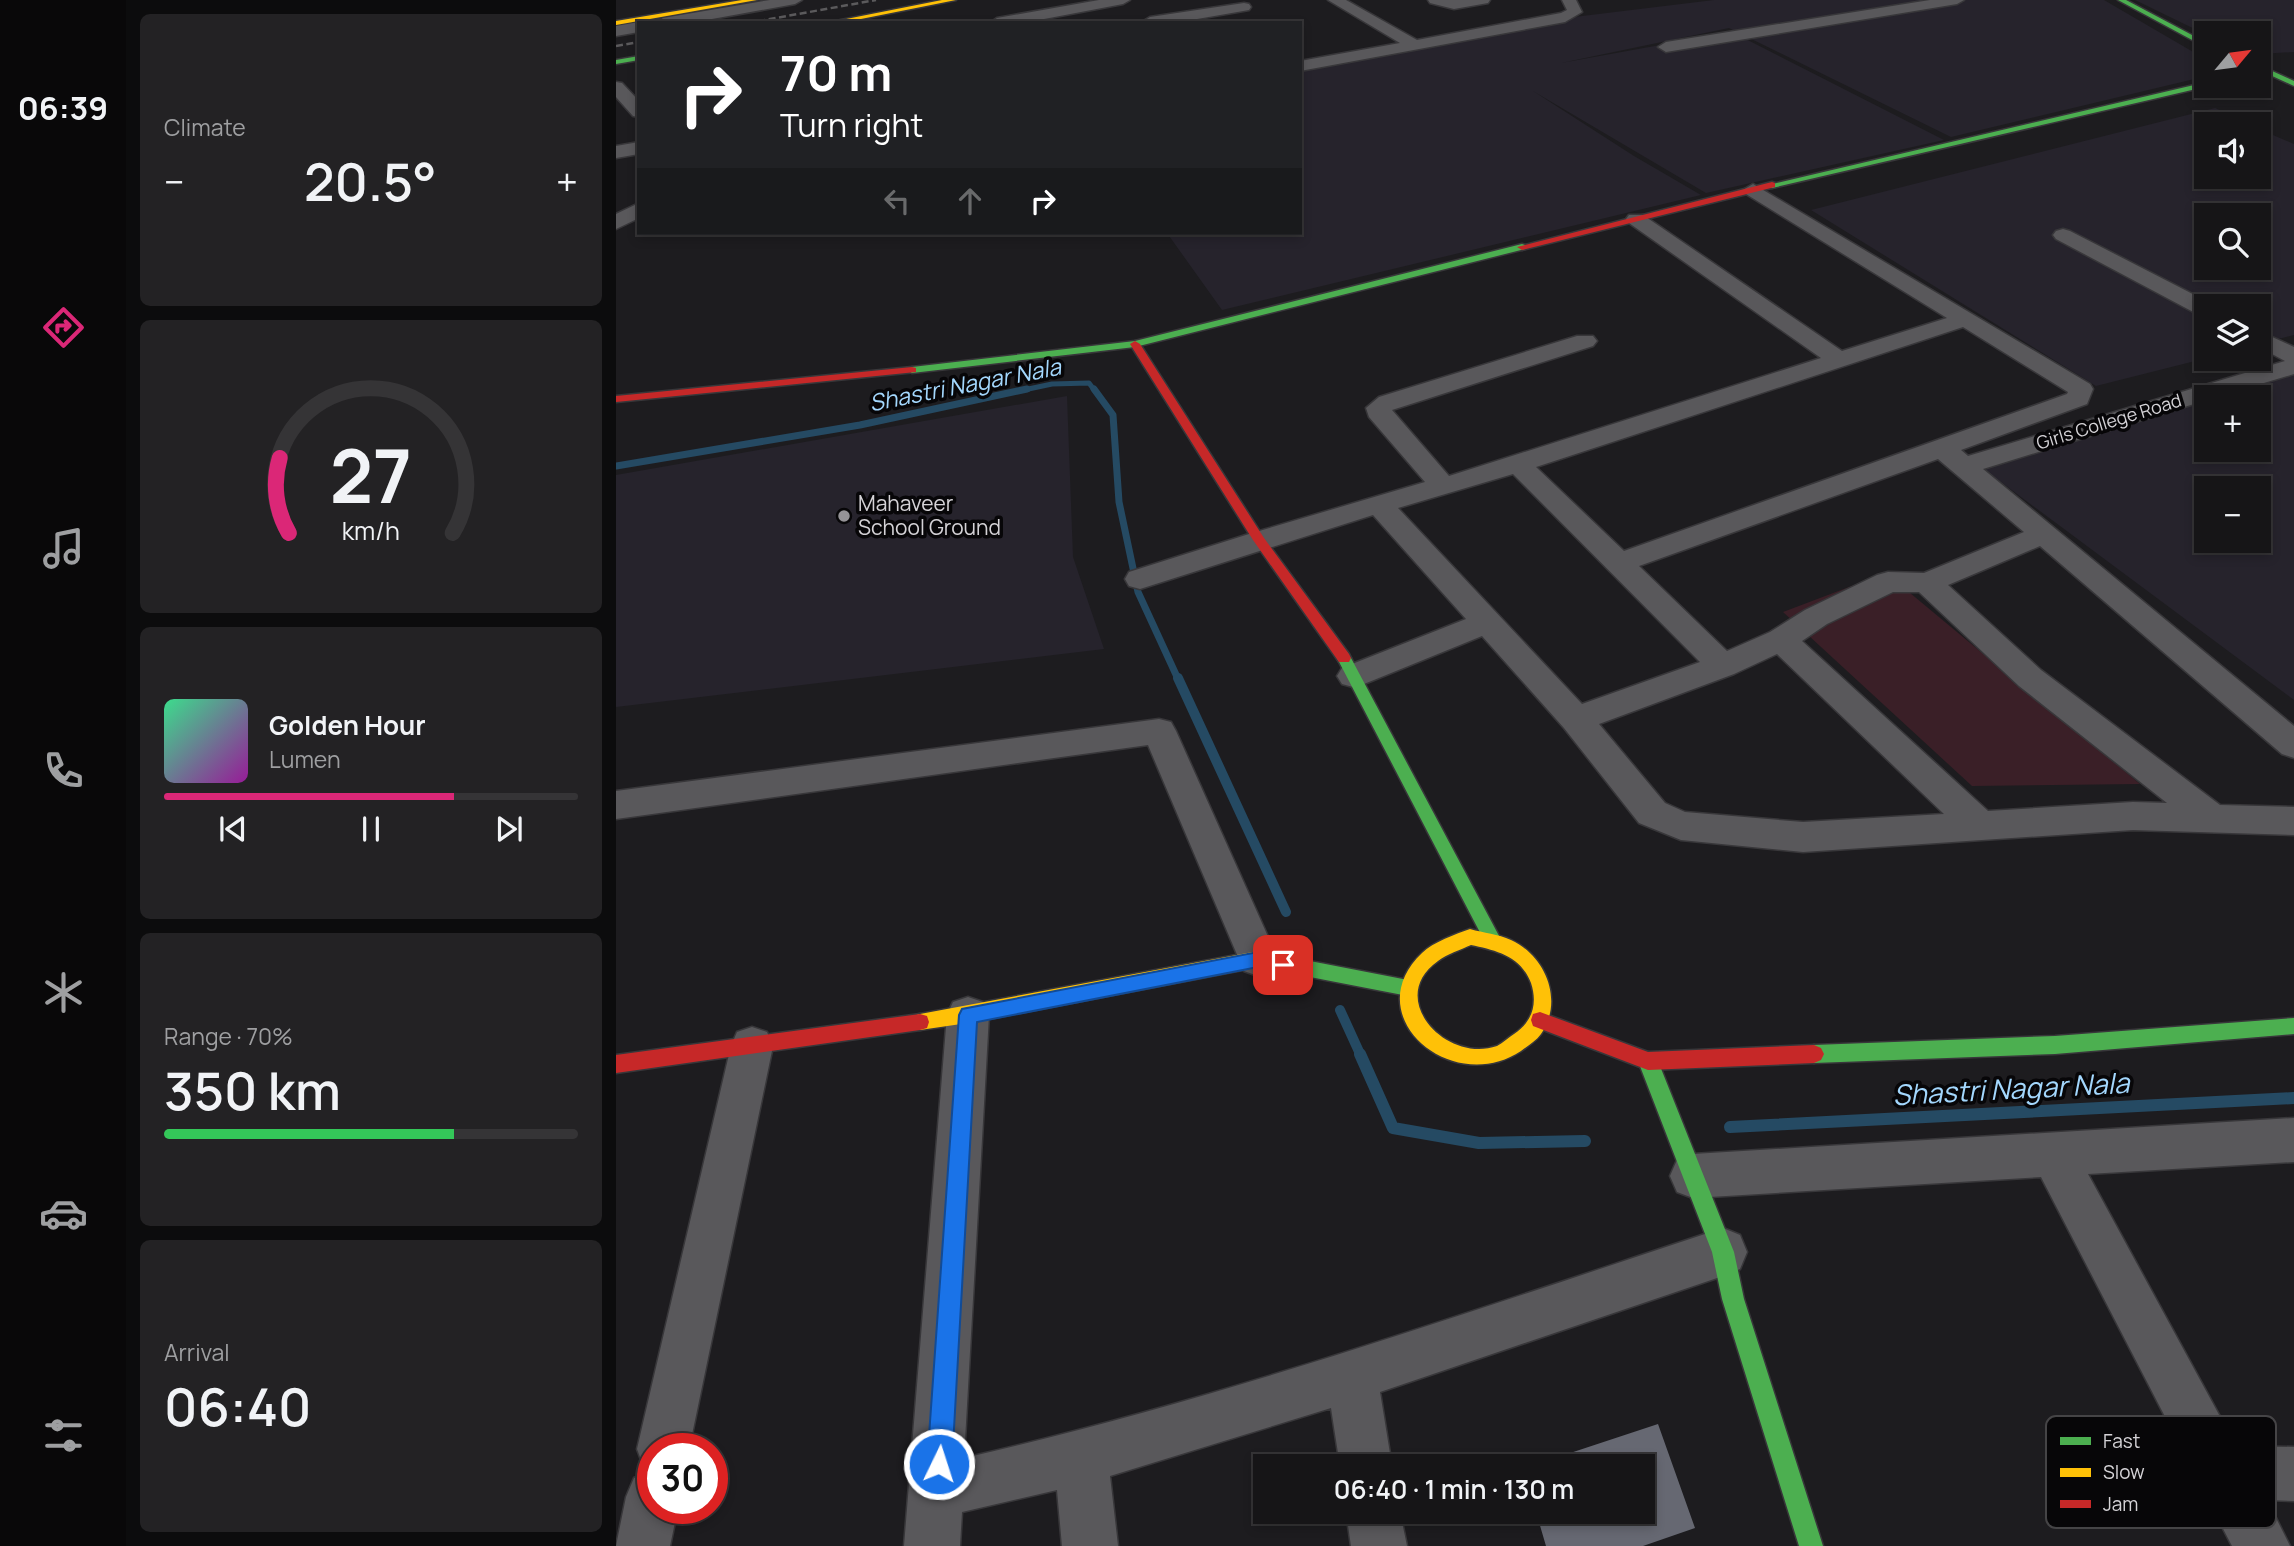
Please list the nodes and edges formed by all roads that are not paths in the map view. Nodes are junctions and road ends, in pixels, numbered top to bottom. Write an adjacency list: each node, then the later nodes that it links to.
1 (712, 0): 13 (street)
2 (754, 0): 19 (street)
3 (795, 0): 16 (street)
4 (953, 0): 17 (street)
5 (1335, 0): 23 (street)
6 (1435, 0): 7 (street)
7 (1483, 0)
8 (1569, 0): 23 (street)
9 (1957, 0): 24 (street)
10 (2121, 0): 22 (street)
11 (1241, 2): 12 (street); 14 (street)
12 (1137, 11): 15 (street)
13 (616, 16)
14 (1260, 17)
15 (1048, 19): 18 (street)
16 (674, 21)
17 (843, 21)
18 (1022, 21)
19 (616, 23)
20 (637, 27): 21 (street)
21 (616, 31)
22 (2194, 40)
23 (1415, 45): 28 (street)
24 (1666, 47)
25 (1309, 50): 28 (street)
26 (637, 58): 27 (street)
27 (616, 62)
28 (1325, 62): 30 (street)
29 (2294, 63): 31 (street)
30 (1302, 66)
31 (2272, 68)
32 (2272, 75): 33 (street)
33 (2294, 84)
34 (2194, 87): 40 (street)
35 (637, 88): 36 (street)
36 (618, 89): 37 (street)
37 (637, 110)
38 (637, 148): 39 (street)
39 (616, 152)
40 (1754, 190): 42 (street); 46 (street)
41 (637, 210): 43 (street)
42 (1636, 219): 48 (street); 51 (street)
43 (616, 223)
44 (2063, 235): 45 (street)
45 (2194, 303)
46 (1966, 319): 51 (street); 54 (street)
47 (1585, 341): 56 (street)
48 (1135, 344): 53 (street); 59 (street)
49 (2271, 344): 50 (street)
50 (2294, 356)
51 (1839, 360): 55 (street)
52 (2294, 366): 54 (street, Girls College Road)
53 (616, 398)
54 (1953, 457): 58 (street); 60 (street)
55 (1518, 464): 56 (street); 60 (street)
56 (1443, 486): 57 (street)
57 (1379, 505): 59 (street); 63 (street)
58 (2044, 534): 62 (street); 68 (street)
59 (1259, 540): 61 (street); 66 (street)
60 (1619, 563): 65 (street)
61 (1140, 579)
62 (1927, 583): 64 (street); 70 (street)
63 (1488, 622): 66 (street); 67 (street)
64 (1781, 640): 65 (street); 72 (street)
65 (1723, 666): 67 (street)
66 (1353, 676): 73 (street)
67 (1576, 719): 72 (street)
68 (2294, 745)
69 (616, 805): 74 (street)
70 (2212, 818): 71 (street); 72 (street)
71 (2294, 821)
72 (1979, 825)
73 (1492, 939): 75 (street); 77 (street)
74 (1258, 959): 75 (street); 76 (street)
75 (1408, 988): 77 (street)
76 (968, 1015): 79 (street); 93 (street)
77 (1540, 1020): 80 (street)
78 (2294, 1026): 80 (street)
79 (752, 1046): 81 (street); 88 (street)
80 (1648, 1061): 84 (street)
81 (616, 1064)
82 (2294, 1140): 83 (street)
83 (2054, 1156): 84 (street); 87 (street)
84 (1693, 1176): 85 (street)
85 (1723, 1252): 86 (street); 101 (street)
86 (1352, 1376): 89 (street); 90 (street)
87 (2191, 1416)
88 (667, 1433)
89 (1364, 1454)
90 (1081, 1458): 93 (street); 99 (street)
91 (2276, 1474): 92 (street)
92 (2294, 1474)
93 (938, 1490): 98 (street)
94 (647, 1524): 97 (street)
95 (1375, 1524): 100 (street)
96 (2252, 1528): 102 (street)
97 (642, 1546)
98 (932, 1546)
99 (1090, 1546)
100 (1379, 1546)
101 (1811, 1546)
102 (2262, 1546)

